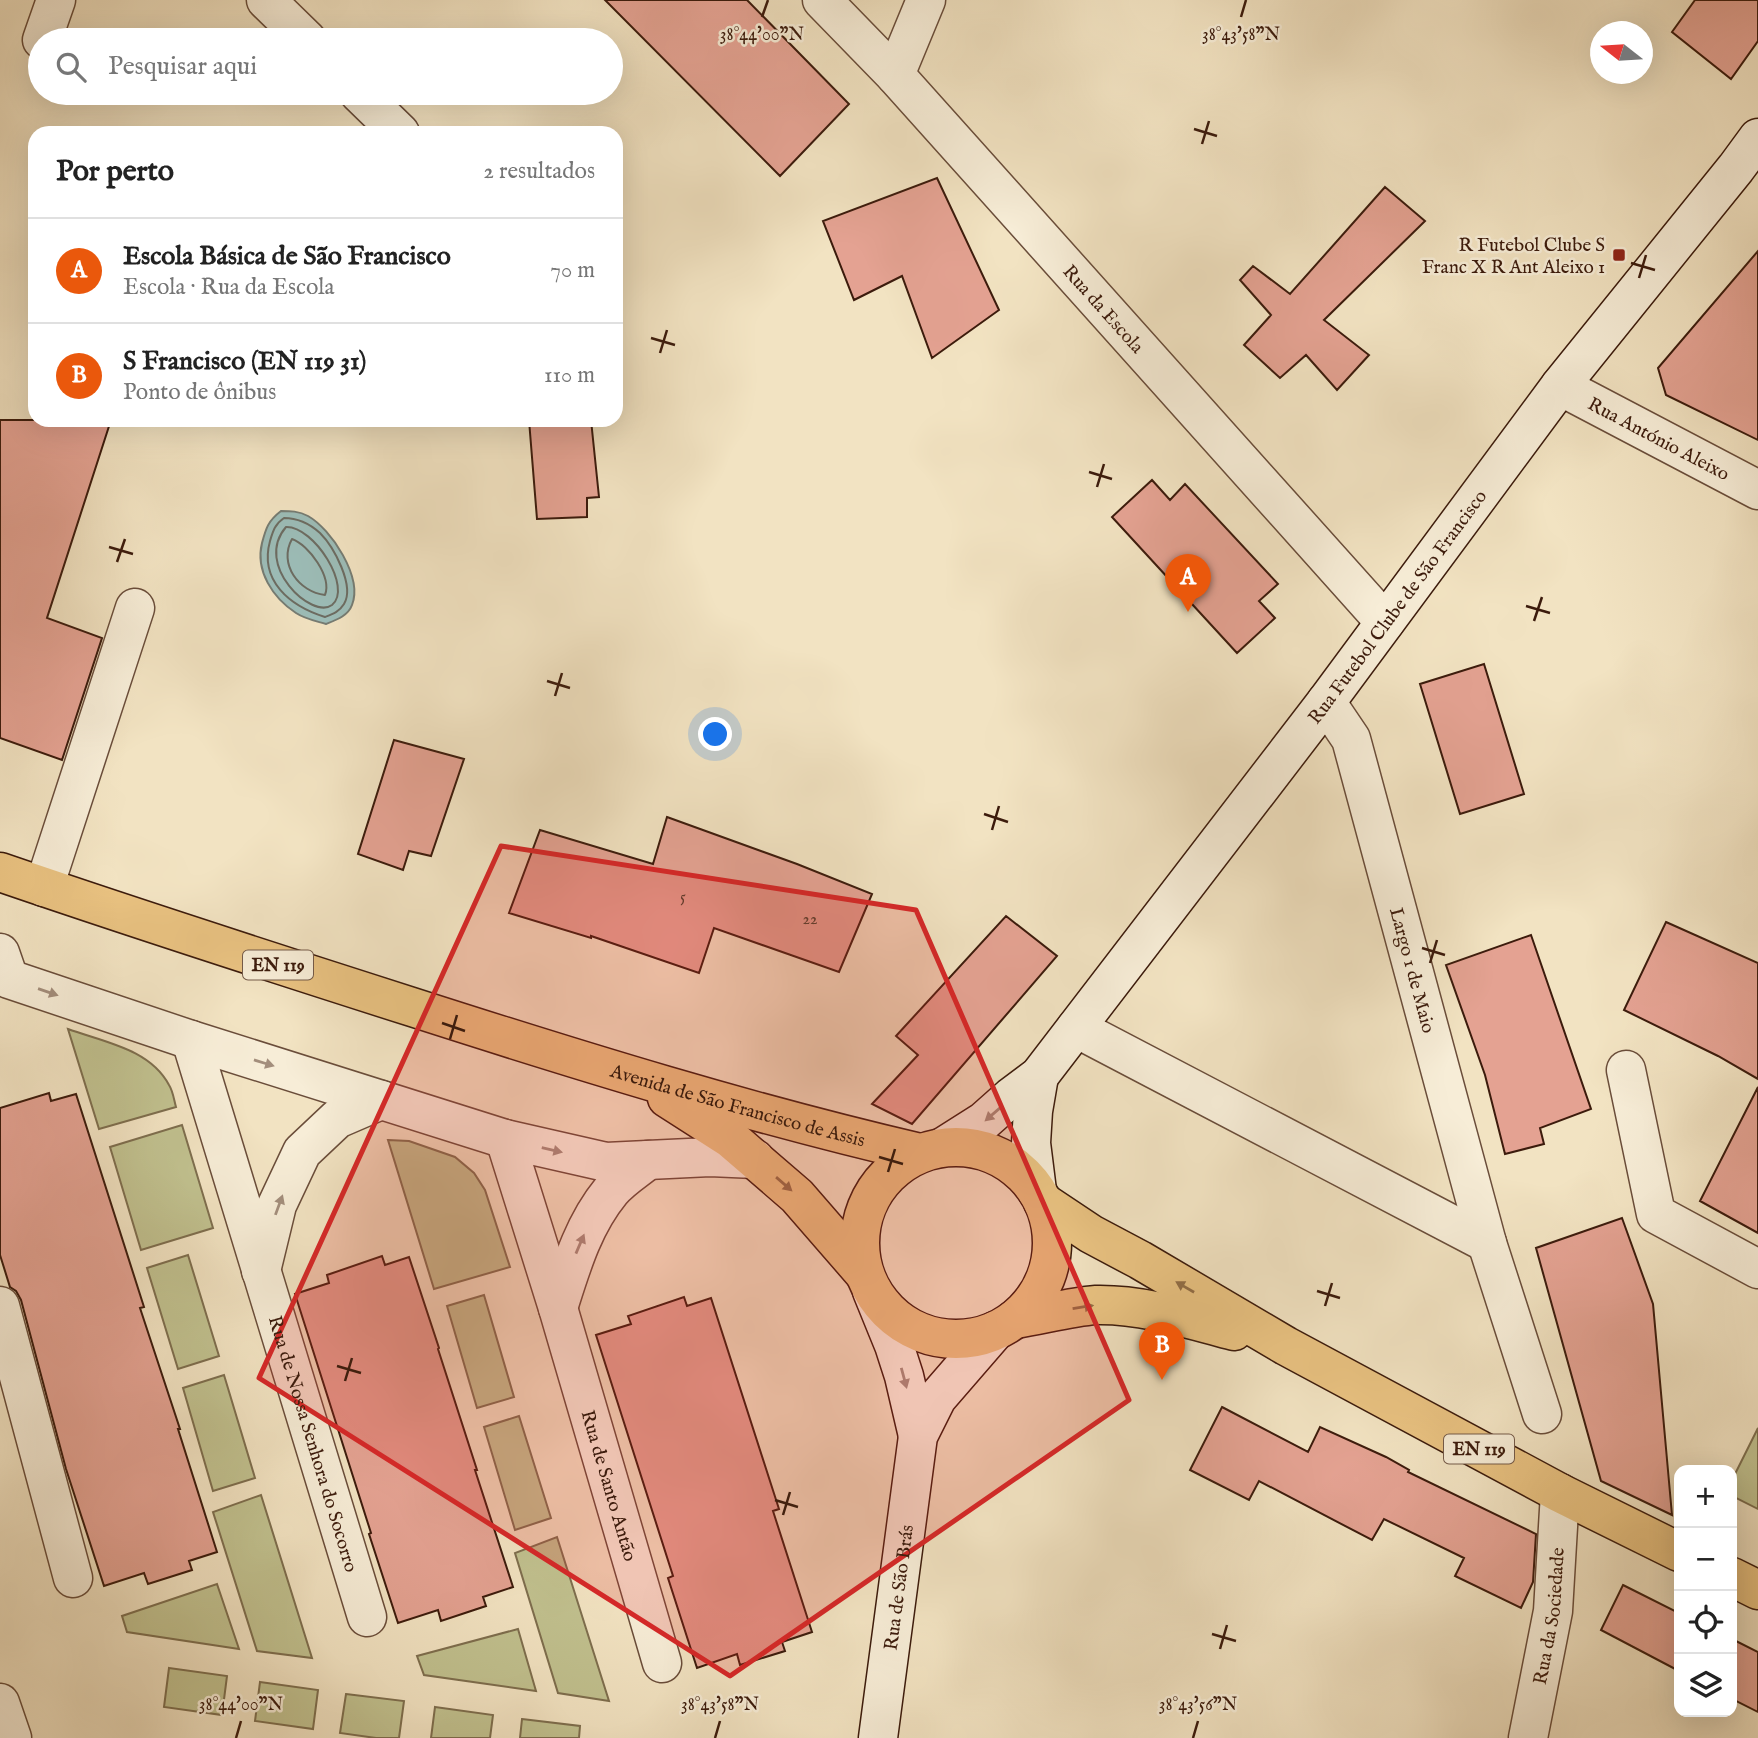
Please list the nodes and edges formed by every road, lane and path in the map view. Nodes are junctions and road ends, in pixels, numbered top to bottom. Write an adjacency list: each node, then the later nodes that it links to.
1 (57, 0): 5 (street)
2 (266, 0): 6 (street)
3 (821, 0): 7 (street, Rua da Escola)
4 (926, 0): 7 (street)
5 (46, 28)
6 (295, 28)
7 (895, 75): 14 (street, Rua da Escola)
8 (371, 105): 9 (street)
9 (393, 126)
10 (1758, 138): 11 (street, Rua Futebol Clube de São Francisco)
11 (1560, 386): 12 (street, Rua António Aleixo); 14 (street, Rua Futebol Clube de São Francisco)
12 (1758, 490)
13 (135, 608): 17 (street)
14 (1385, 621): 15 (street, Rua Futebol Clube de São Francisco)
15 (1326, 702): 19 (street, Rua Futebol Clube de São Francisco); 30 (street, Largo 1 de Maio)
16 (0, 872): 17 (main road, Avenida de São Francisco de Assis / EN 119)
17 (44, 887): 21 (main road, Avenida de São Francisco de Assis / EN 119)
18 (3, 973): 20 (street, one-way to 20)
19 (1076, 1028): 23 (street, Rua Futebol Clube de São Francisco); 30 (street)
20 (191, 1040): 24 (street, one-way to 24); 32 (street, Rua de Nossa Senhora do Socorro)
21 (557, 1054): 26 (main road, Avenida de São Francisco de Assis / EN 119); 27 (main road, Avenida de São Francisco de Assis / EN 119)
22 (1626, 1070): 31 (street)
23 (1039, 1076): 26 (street, one-way to 26); 29 (street)
24 (381, 1100): 25 (street); 32 (street, one-way to 24)
25 (505, 1139): 28 (street, one-way to 28); 35 (street, Rua de Santo Antão)
26 (932, 1150): 29 (main road, Avenida de São Francisco de Assis); 33 (main road)
27 (755, 1159): 28 (street); 33 (main road, Avenida de São Francisco de Assis / EN 119, one-way to 33)
28 (648, 1160): 35 (street, one-way to 28)
29 (1040, 1197): 36 (main road); 37 (main road, Avenida de São Francisco de Assis / EN 119, one-way to 29)
30 (1487, 1243): 38 (street, Largo 1 de Maio)
31 (1758, 1269)
32 (261, 1271): 45 (street, Rua de Nossa Senhora do Socorro)
33 (867, 1282): 36 (main road, Avenida de São Francisco de Assis); 39 (street, Rua de São Brás, one-way to 39)
34 (0, 1306): 42 (street)
35 (558, 1308): 46 (street, Rua de Santo Antão)
36 (1005, 1325): 37 (main road, Avenida de São Francisco de Assis / EN 119, one-way to 37); 39 (street, Rua de São Brás)
37 (1286, 1346): 40 (main road, Avenida de São Francisco de Assis / EN 119)
38 (1542, 1414)
39 (918, 1436): 49 (street, Rua de São Brás)
40 (1560, 1493): 41 (main road, Avenida de São Francisco de Assis / EN 119); 50 (street, Rua da Sociedade)
41 (1674, 1550)
42 (73, 1578)
43 (1737, 1580): 44 (main road)
44 (1758, 1590)
45 (367, 1618)
46 (662, 1663)
47 (0, 1703): 48 (street)
48 (12, 1738)
49 (878, 1738)
50 (1528, 1738)

